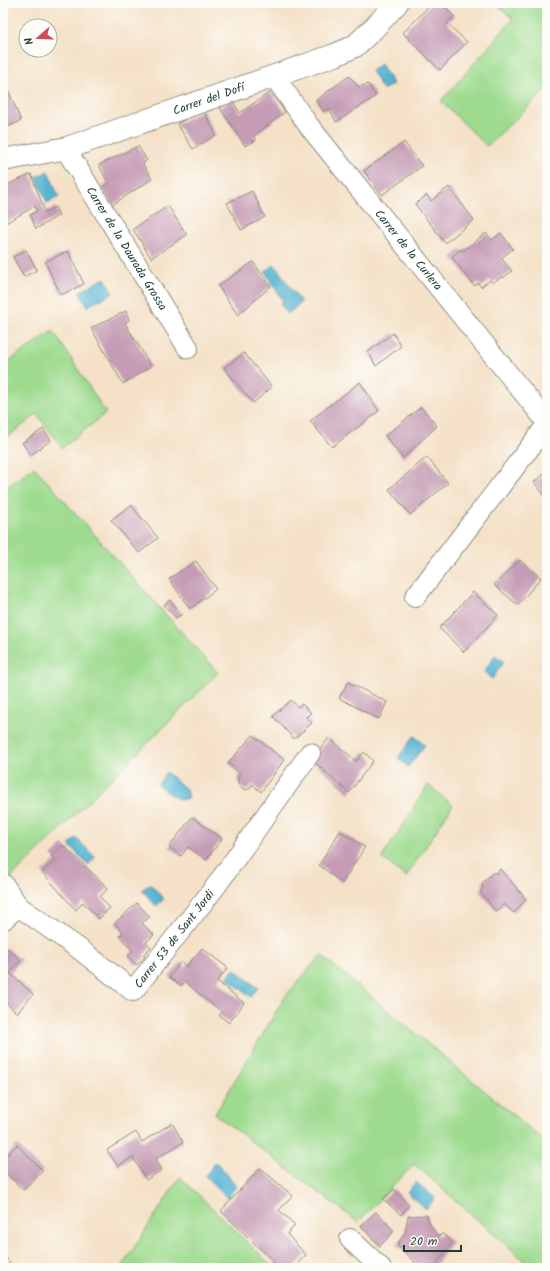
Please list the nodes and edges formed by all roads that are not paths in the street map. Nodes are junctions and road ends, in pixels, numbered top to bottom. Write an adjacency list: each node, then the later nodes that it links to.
1 (397, 3): 2 (street, Carrer del Dofí)
2 (274, 76): 3 (street, Carrer del Dofí); 6 (street, Carrer de la Curlera)
3 (67, 148): 4 (street, Carrer del Dofí); 5 (street, Carrer de la Daurada Grossa)
4 (3, 160)
5 (188, 348)
6 (547, 422)
7 (547, 425): 8 (street)
8 (415, 597)
9 (310, 753): 11 (street, Carrer 53 de Sant Jordi)
10 (3, 884): 11 (street)
11 (18, 906): 12 (street)
12 (3, 920)
13 (350, 1239): 14 (street)
14 (381, 1268)

